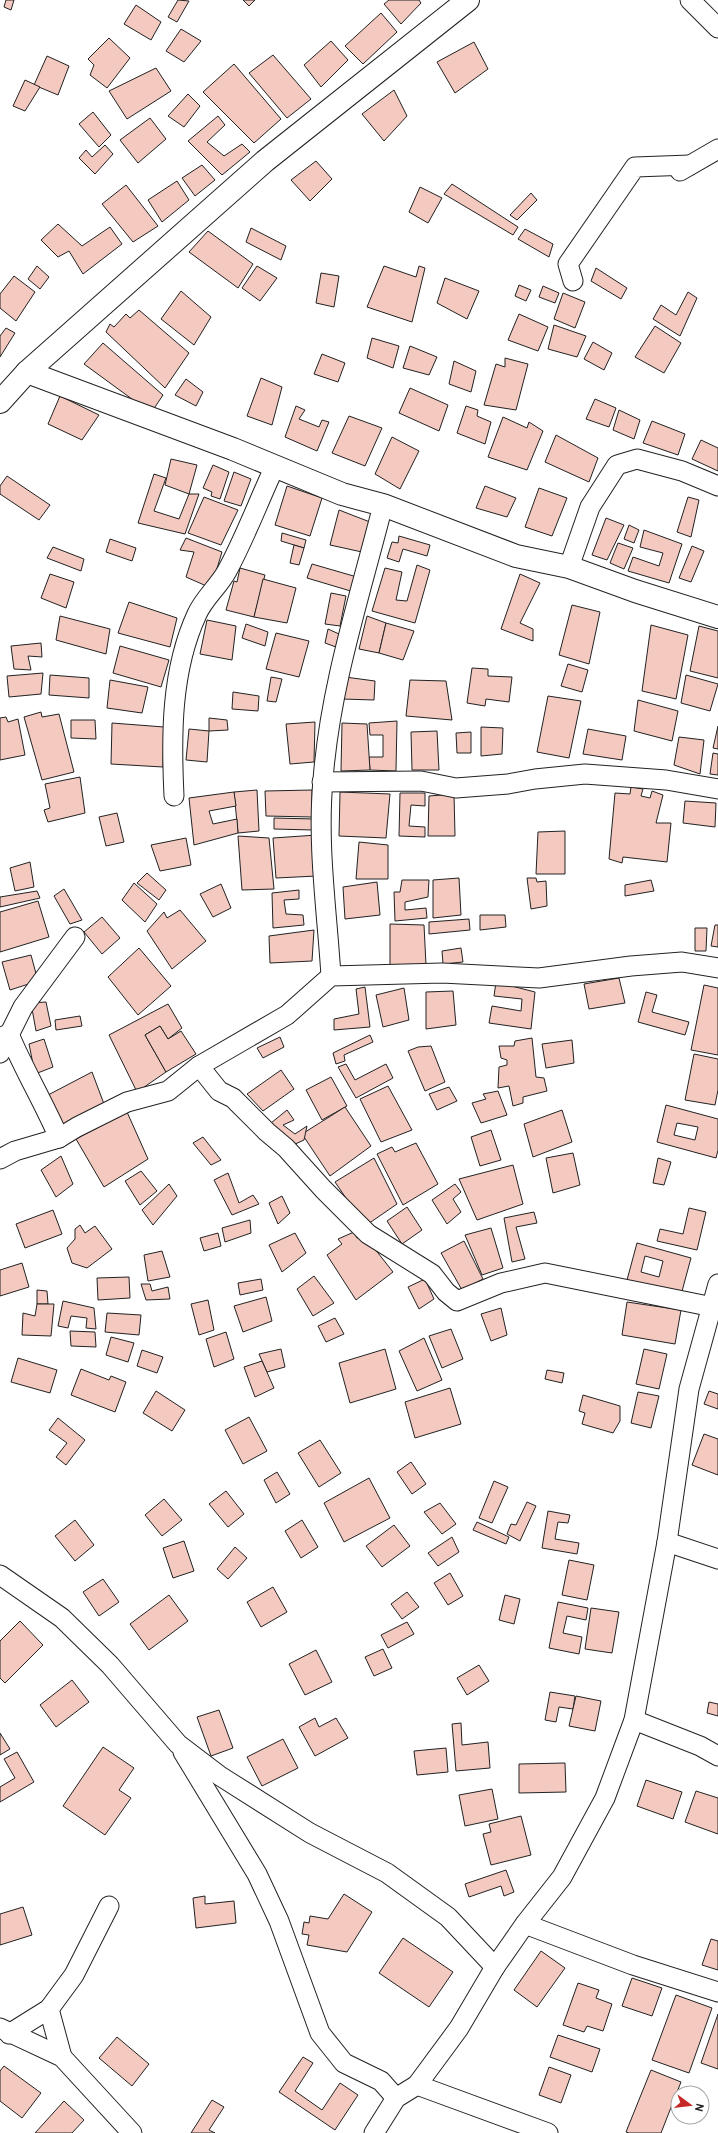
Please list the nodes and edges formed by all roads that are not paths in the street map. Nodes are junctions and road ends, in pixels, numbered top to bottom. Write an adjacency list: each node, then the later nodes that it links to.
1 (468, 0): 8 (street)
2 (690, 0): 3 (street)
3 (718, 28)
4 (718, 149): 5 (street)
5 (690, 165): 6 (street); 7 (street)
6 (666, 179)
7 (574, 280)
8 (27, 372): 9 (street); 10 (street)
9 (0, 402)
10 (275, 466): 12 (street); 17 (street)
11 (718, 486): 13 (street)
12 (383, 505): 13 (street); 15 (street)
13 (569, 567): 14 (street)
14 (718, 617)
15 (322, 782): 16 (street); 20 (street)
16 (718, 789)
17 (174, 796)
18 (75, 937): 21 (street)
19 (718, 968): 20 (street)
20 (331, 976): 23 (street)
21 (4, 1035): 22 (street); 24 (street)
22 (0, 1053)
23 (199, 1066): 24 (street); 27 (street)
24 (59, 1138): 25 (street)
25 (1, 1155)
26 (718, 1284): 27 (street)
27 (713, 1307): 28 (street)
28 (667, 1542): 29 (street); 31 (street)
29 (718, 1559)
30 (0, 1575): 32 (street)
31 (634, 1720): 33 (street); 35 (street)
32 (178, 1744): 36 (street); 42 (street)
33 (718, 1756)
34 (109, 1906): 38 (street)
35 (525, 1924): 36 (street); 37 (street)
36 (495, 1967): 41 (street)
37 (718, 1992)
38 (49, 2009): 39 (street); 40 (street)
39 (5, 2031): 40 (street)
40 (62, 2057): 43 (street)
41 (417, 2085): 42 (street); 45 (street)
42 (396, 2098): 44 (street)
43 (130, 2133)
44 (374, 2133)
45 (548, 2133)

